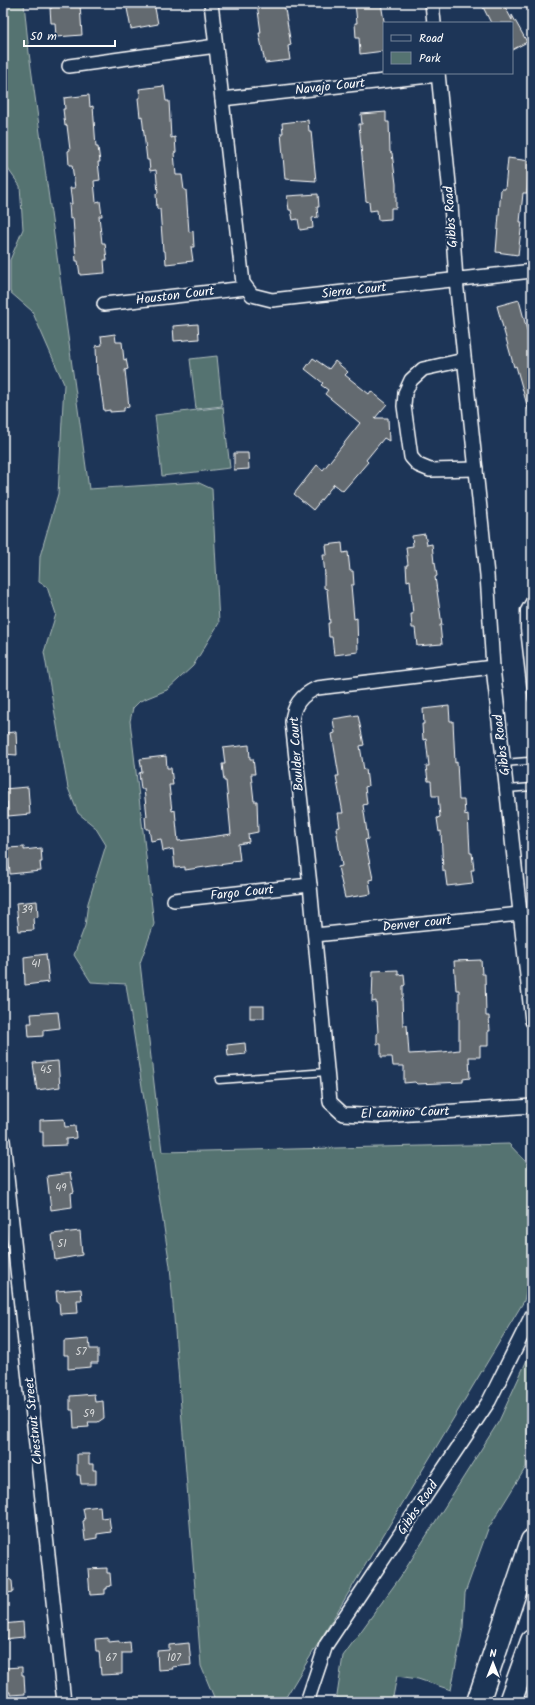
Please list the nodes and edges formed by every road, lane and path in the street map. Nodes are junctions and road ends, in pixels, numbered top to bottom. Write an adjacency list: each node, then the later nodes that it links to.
1 (211, 3): 4 (street)
2 (432, 3): 3 (street)
3 (434, 22)
4 (216, 46): 5 (street); 7 (street)
5 (69, 66)
6 (438, 74): 7 (street, Navajo Court); 9 (street, Gibbs Road)
7 (222, 99): 10 (street)
8 (532, 271): 9 (street, Sierra Court)
9 (456, 280): 10 (street, Sierra Court); 12 (street, Gibbs Road)
10 (249, 291): 11 (street, Houston Court)
11 (104, 304)
12 (464, 360): 13 (street, Gibbs Road); 13 (street)
13 (476, 469): 15 (street, Gibbs Road)
14 (532, 596): 16 (lane)
15 (493, 667): 18 (street, Gibbs Road); 21 (street, Boulder Court)
16 (532, 699)
17 (532, 759): 18 (lane)
18 (504, 763): 20 (street, Gibbs Road)
19 (532, 787): 20 (lane)
20 (507, 789): 23 (street, Gibbs Road)
21 (310, 885): 22 (street, Fargo Court); 24 (street, Boulder Court)
22 (174, 900)
23 (520, 914): 24 (street, Denver court); 25 (street, Gibbs Road)
24 (315, 935): 27 (street, El camino Court)
25 (531, 998): 26 (street, Gibbs Road)
26 (532, 1021)
27 (327, 1072): 28 (lane); 29 (street, El camino Court)
28 (219, 1080)
29 (532, 1106)
30 (3, 1140): 34 (street, Chestnut Street)
31 (532, 1315): 35 (street, Gibbs Road)
32 (532, 1541): 36 (highway)
33 (532, 1641): 37 (highway)
34 (64, 1702)
35 (307, 1702)
36 (478, 1702)
37 (510, 1702)

